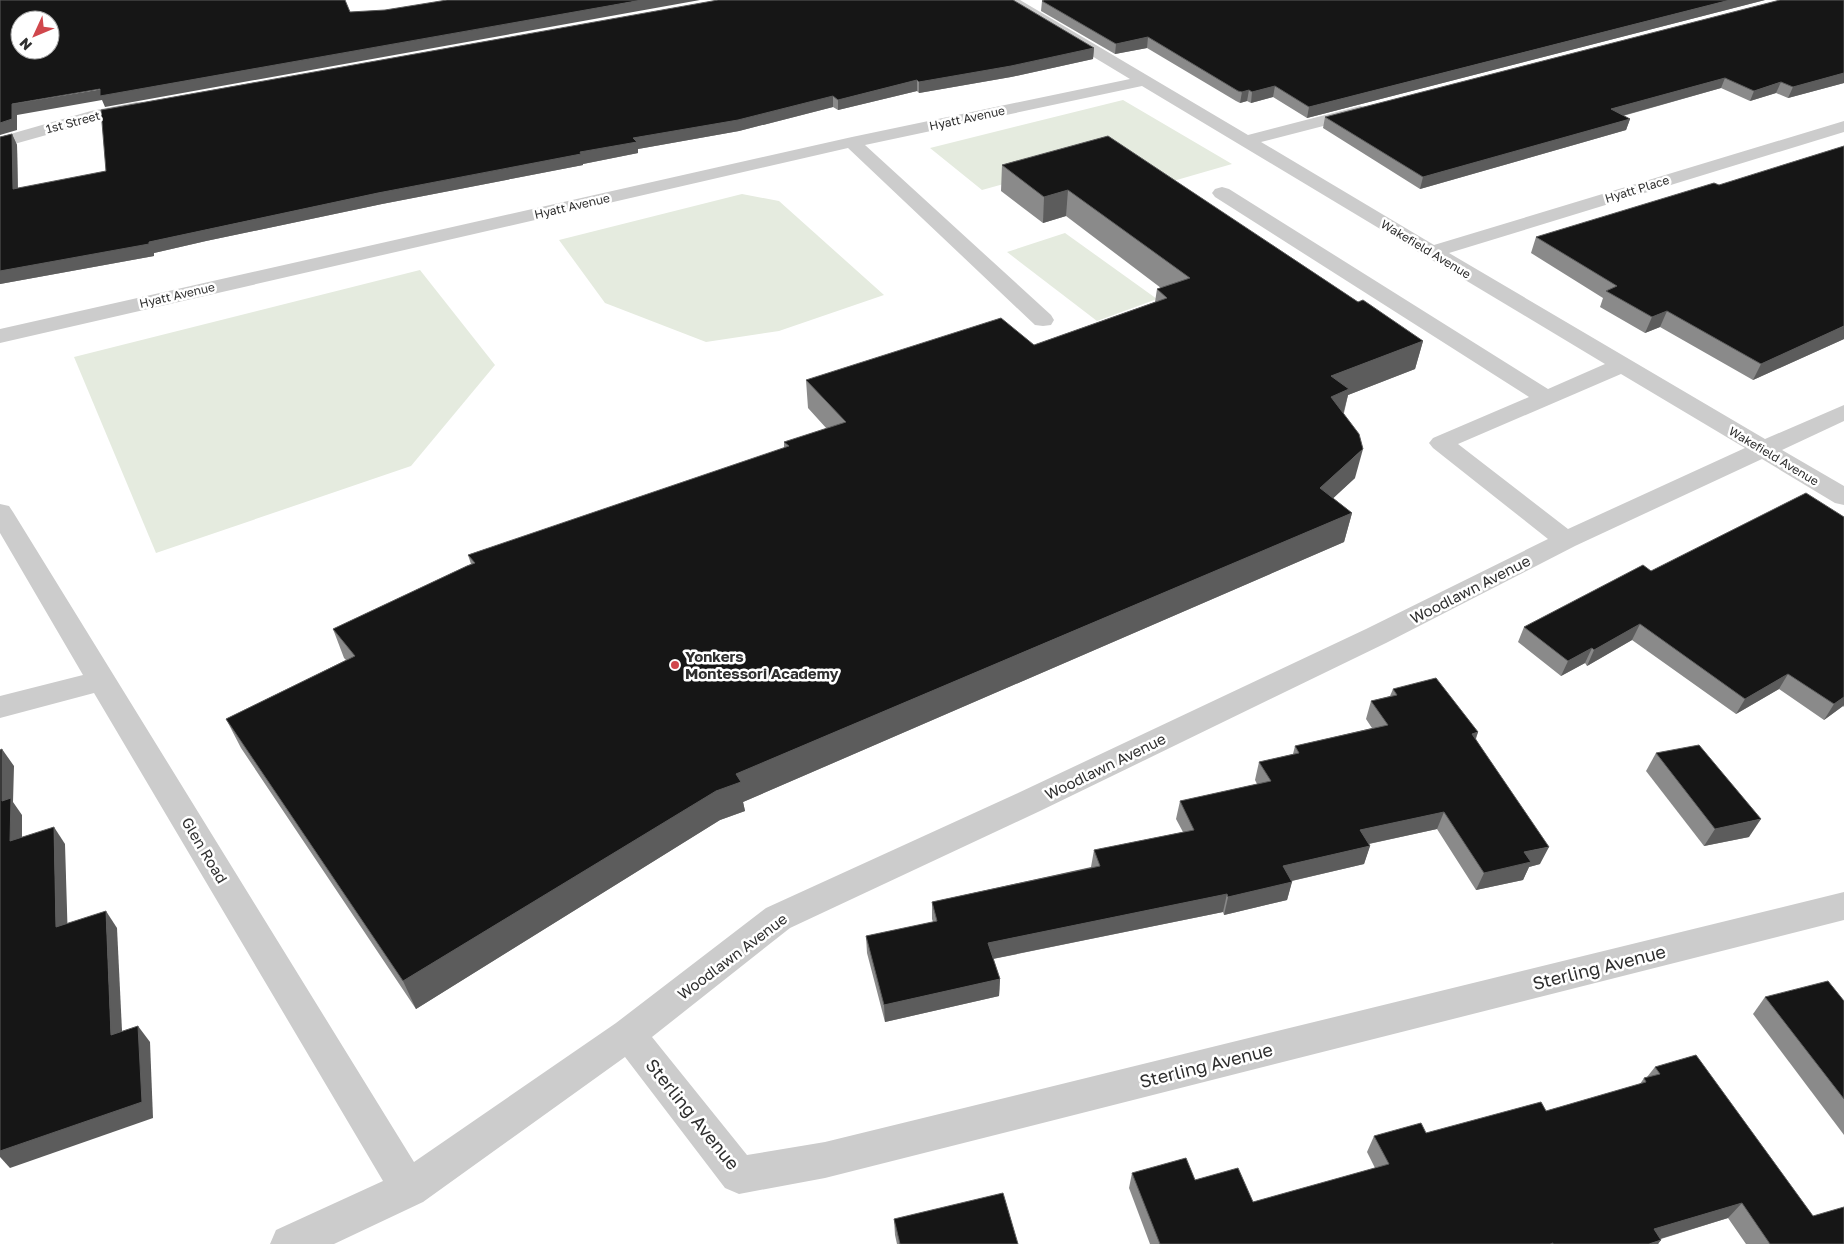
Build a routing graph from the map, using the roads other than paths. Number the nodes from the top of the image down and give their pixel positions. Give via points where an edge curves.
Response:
1 (1016, 4) edge
2 (1042, 4) dead end
3 (1144, 80) junction
4 (155, 104) edge
5 (1380, 106) edge
6 (1844, 126) edge
7 (1246, 141) junction
8 (852, 142) junction
9 (0, 143) edge
10 (1222, 193) dead end
11 (1431, 252) junction
12 (1043, 320) dead end
13 (0, 336) edge
14 (1622, 365) junction
15 (1545, 397) junction
16 (1844, 412) edge
17 (1764, 449) junction
18 (1844, 497) edge
19 (0, 512) edge
20 (1566, 540) junction
21 (102, 680) junction
22 (0, 707) edge
23 (1844, 906) edge
24 (629, 1034) junction
25 (409, 1189) junction
26 (290, 1244) edge

1 - 2 street
1 - 3 street, Wakefield Avenue
3 - 7 street, Wakefield Avenue
3 - 8 street, Hyatt Avenue
4 - 9 street, 1st Street via 97,114
5 - 7 street
6 - 11 street, Hyatt Place
7 - 11 street, Wakefield Avenue
8 - 12 street
8 - 13 street, Hyatt Avenue
10 - 15 street
11 - 14 street, Wakefield Avenue
14 - 15 street
14 - 17 street, Wakefield Avenue
15 - 20 street via 1441,443
16 - 17 street, Woodlawn Avenue
17 - 18 street, Wakefield Avenue
17 - 20 street, Woodlawn Avenue
19 - 21 street, Glen Road
20 - 24 street, Woodlawn Avenue via 1332,658 778,918
21 - 22 street
21 - 25 street, Glen Road
23 - 24 street, Sterling Avenue via 825,1160 740,1175
24 - 25 street, Woodlawn Avenue
25 - 26 street

